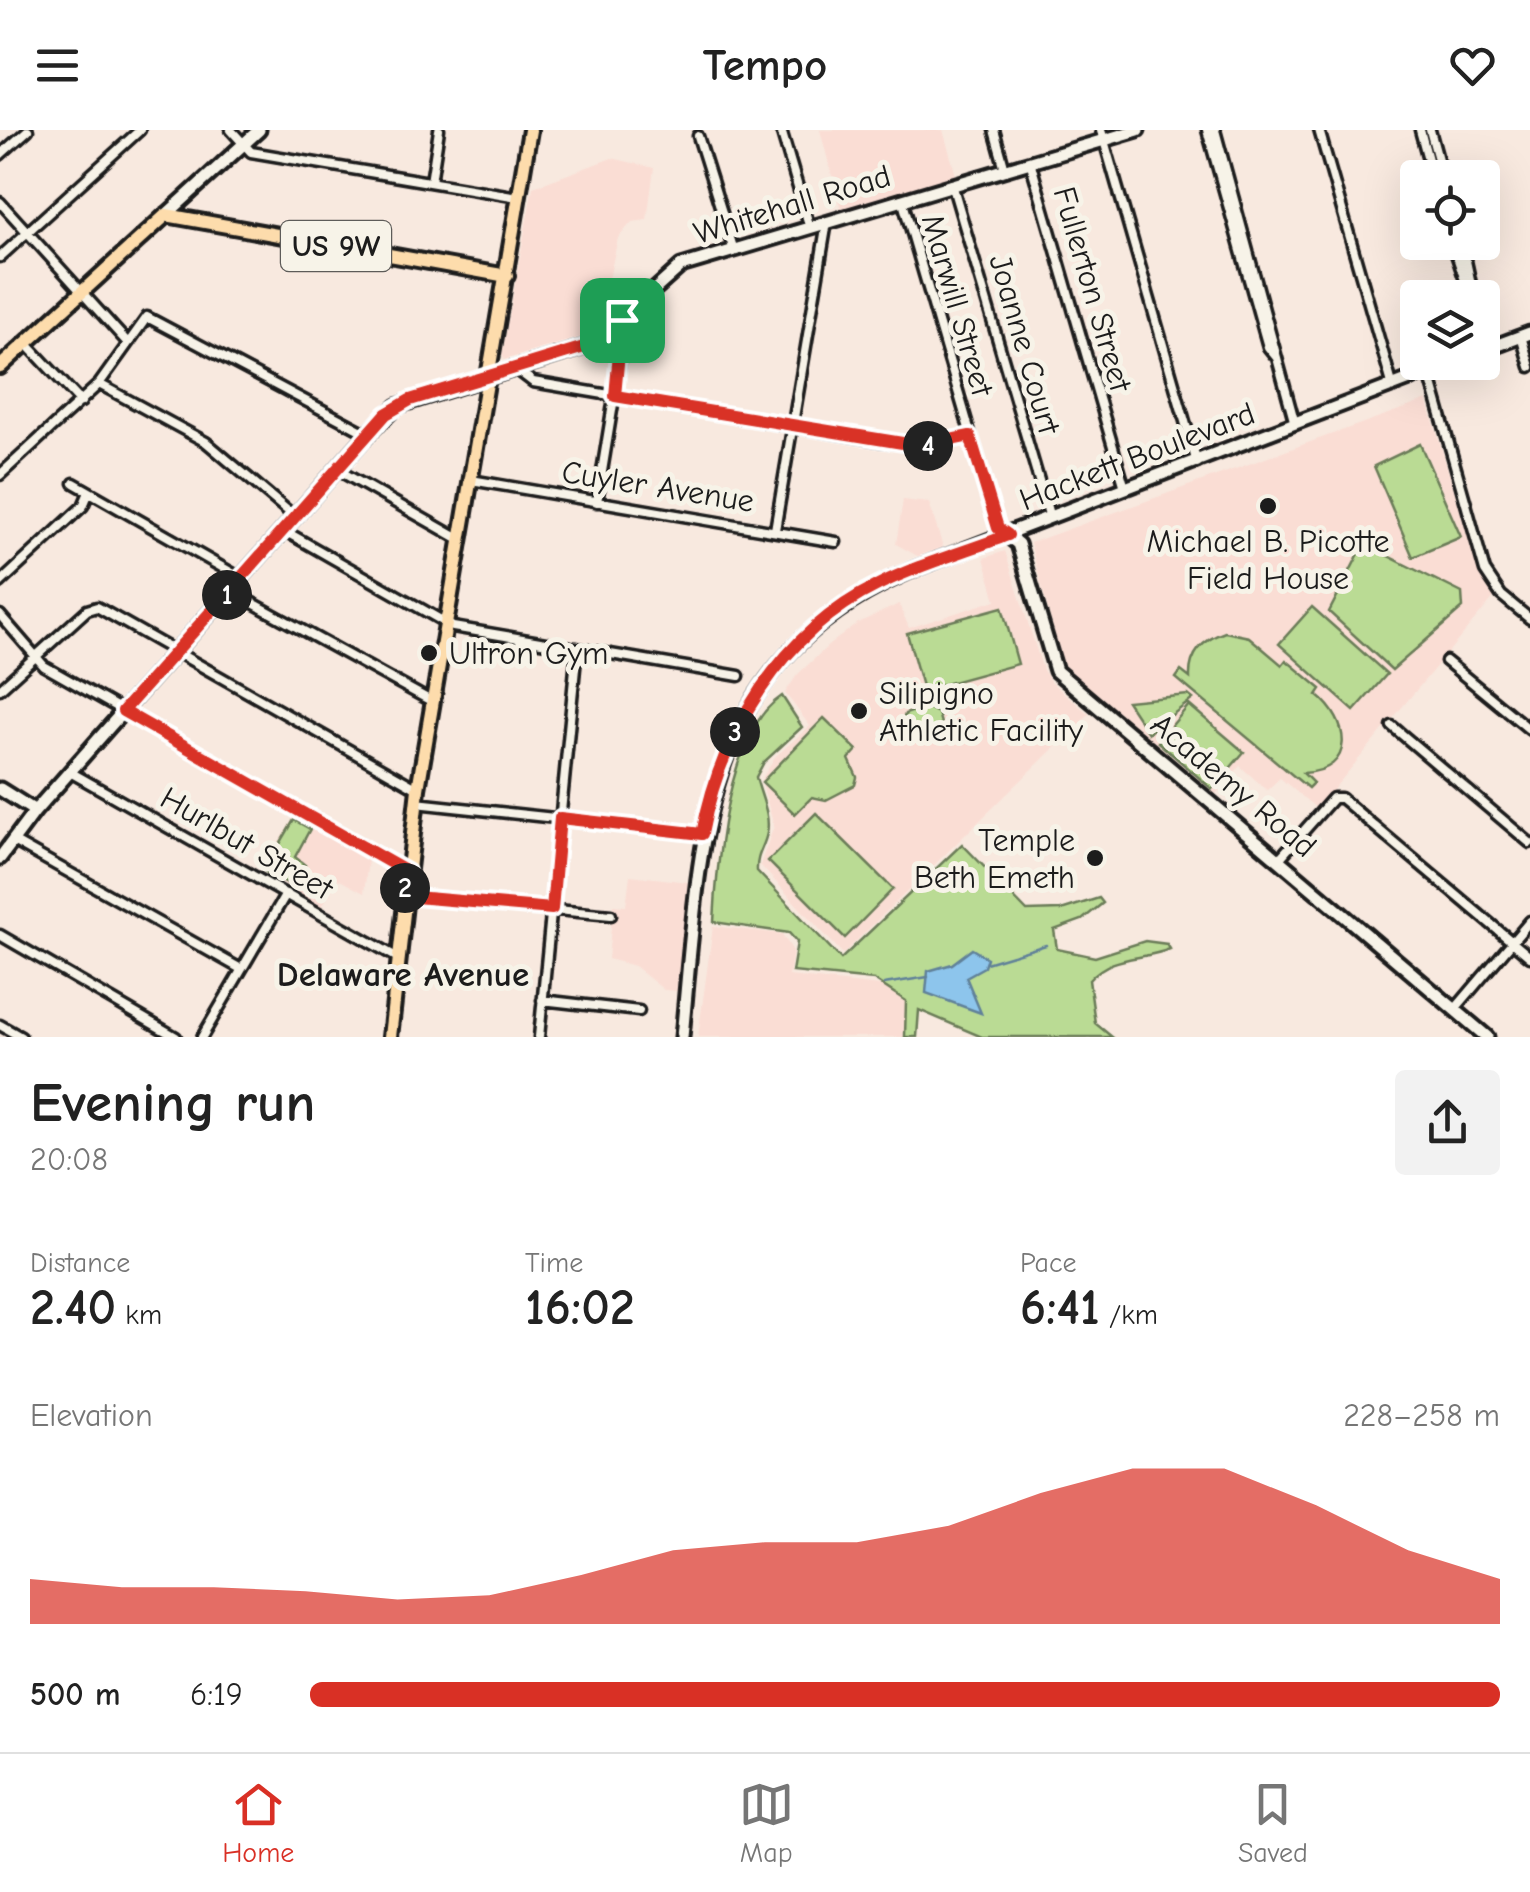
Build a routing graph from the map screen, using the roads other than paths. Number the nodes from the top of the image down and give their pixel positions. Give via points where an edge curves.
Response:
1 (28, 130) edge
2 (140, 130) edge
3 (231, 130) edge
4 (259, 130) edge
5 (439, 130) edge
6 (532, 130) edge
7 (781, 130) edge
8 (994, 130) edge
9 (1138, 130) edge
10 (1207, 130) edge
11 (1215, 130) edge
12 (1319, 130) edge
13 (1420, 130) edge
14 (1430, 130) edge
15 (1102, 135) edge
16 (698, 136) dead end
17 (244, 144) junction
18 (0, 155) edge
19 (1432, 160) edge
20 (1434, 160) edge
21 (1030, 161) junction
22 (1005, 169) junction
23 (431, 182) junction
24 (952, 184) junction
25 (519, 197) junction
26 (902, 199) junction
27 (0, 202) edge
28 (166, 214) junction
29 (827, 222) junction
30 (810, 228) junction
31 (26, 233) junction
32 (734, 251) junction
33 (0, 257) edge
34 (507, 276) junction
35 (80, 292) junction
36 (622, 320) junction
37 (1526, 334) edge
38 (127, 342) junction
39 (26, 343) junction
40 (1500, 344) edge
41 (1276, 358) junction
42 (1530, 366) edge
43 (0, 367) edge
44 (516, 369) junction
45 (488, 377) junction
46 (1410, 380) edge
47 (1430, 380) edge
48 (99, 384) junction
49 (1393, 387) junction
50 (615, 396) junction
51 (80, 402) junction
52 (1296, 424) junction
53 (792, 425) junction
54 (368, 434) junction
55 (970, 436) junction
56 (1197, 463) junction
57 (336, 469) junction
58 (0, 475) edge
59 (471, 480) junction
60 (74, 483) dead end
61 (1125, 489) junction
62 (89, 492) junction
63 (597, 502) junction
64 (295, 517) junction
65 (1050, 518) junction
66 (283, 530) junction
67 (776, 530) junction
68 (1008, 535) junction
69 (461, 540) junction
70 (836, 542) dead end
71 (242, 578) junction
72 (0, 583) edge
73 (231, 591) junction
74 (0, 615) edge
75 (1530, 619) edge
76 (446, 623) junction
77 (577, 648) junction
78 (176, 650) junction
79 (36, 656) junction
80 (1446, 661) dead end
81 (739, 676) dead end
82 (0, 689) edge
83 (433, 702) junction
84 (123, 711) junction
85 (1392, 726) dead end
86 (1530, 730) edge
87 (70, 772) junction
88 (0, 789) edge
89 (417, 796) junction
90 (35, 811) junction
91 (560, 818) junction
92 (702, 834) junction
93 (13, 841) junction
94 (1530, 844) edge
95 (0, 858) edge
96 (1279, 859) junction
97 (407, 872) junction
98 (286, 894) junction
99 (404, 896) junction
100 (552, 909) junction
101 (611, 915) dead end
102 (1530, 920) edge
103 (0, 935) edge
104 (1512, 942) junction
105 (1530, 956) edge
106 (398, 958) junction
107 (241, 969) junction
108 (542, 1000) junction
109 (1455, 1009) junction
110 (639, 1011) dead end
111 (0, 1025) edge
112 (21, 1037) edge
113 (176, 1037) edge
114 (202, 1037) edge
115 (390, 1037) edge
116 (539, 1037) edge
117 (682, 1037) edge
118 (1487, 1037) edge

1 - 18 street
2 - 31 street
3 - 17 street
4 - 17 street
5 - 23 street
6 - 25 main road
7 - 30 street
8 - 22 street
9 - 15 street, Whitehall Road
10 - 41 street
11 - 41 street
12 - 49 street
13 - 19 street
14 - 20 street
15 - 21 street, Whitehall Road
15 - 56 street
16 - 32 street
17 - 23 street via 251,152
17 - 28 street
21 - 22 street, Whitehall Road
21 - 61 street, Fullerton Street
22 - 24 street, Whitehall Road
23 - 25 street
24 - 26 street, Whitehall Road
24 - 65 street, Joanne Court
25 - 34 main road
26 - 29 street, Whitehall Road
26 - 55 street, Marwill Street
27 - 31 street
28 - 34 main road, US 9W
28 - 35 main road
29 - 30 street, Whitehall Road
29 - 53 street
30 - 32 street, Whitehall Road
31 - 33 street
31 - 35 street
32 - 36 street, Whitehall Road via 669,272
34 - 45 main road
35 - 38 street
35 - 39 main road
36 - 44 street, Whitehall Road via 594,344
36 - 50 street
37 - 40 street
37 - 42 street
38 - 48 street
38 - 54 street via 147,317
39 - 43 main road
39 - 51 street
41 - 52 street
44 - 45 street, Whitehall Road
44 - 50 street via 532,382
45 - 54 street, Whitehall Road via 410,400
45 - 59 main road
46 - 49 street, Hackett Boulevard
47 - 75 street via 1486,571 1501,595
48 - 51 street
48 - 64 street via 206,442
49 - 52 street, Hackett Boulevard
50 - 53 street
50 - 63 street
51 - 58 street
52 - 56 street, Hackett Boulevard
53 - 55 street via 921,446
53 - 67 street
54 - 57 street, Whitehall Road
55 - 68 street, Marwill Street via 998,528
56 - 61 street, Hackett Boulevard
57 - 64 street, Whitehall Road
57 - 69 street
59 - 63 street, Cuyler Avenue
59 - 69 main road
60 - 62 street
61 - 65 street, Hackett Boulevard
62 - 71 street
62 - 72 street via 83,506
63 - 67 street, Cuyler Avenue
64 - 66 street, Whitehall Road
65 - 68 street, Hackett Boulevard
66 - 71 street, Whitehall Road
66 - 76 street
67 - 70 street, Cuyler Avenue
68 - 92 street, Hackett Boulevard via 878,584 800,640 734,734
68 - 96 street, Academy Road via 1018,544 1056,671
69 - 76 main road
71 - 73 street, Whitehall Road
73 - 78 street, Whitehall Road
73 - 83 street
74 - 79 street
76 - 77 street
76 - 83 main road
77 - 81 street
77 - 91 street
78 - 79 street via 94,607
78 - 84 street, Whitehall Road
78 - 89 street
79 - 82 street
79 - 84 street
80 - 86 street
83 - 89 main road
84 - 87 street, Whitehall Road
84 - 97 street
85 - 94 street
87 - 90 street, Whitehall Road
87 - 98 street, Hurlbut Street
88 - 90 street
89 - 91 street
89 - 97 main road
90 - 93 street, Whitehall Road
91 - 92 street
91 - 100 street
92 - 117 street, Hackett Boulevard
93 - 95 street, Whitehall Road
93 - 107 street
96 - 104 street via 1333,798 1341,798
96 - 109 street, Academy Road
97 - 99 main road
98 - 106 street, Hurlbut Street
98 - 107 street
99 - 100 street
99 - 106 main road
100 - 101 street
100 - 108 street
102 - 104 street
103 - 113 street
104 - 105 street
104 - 109 street
106 - 115 main road
107 - 114 street
108 - 110 street
108 - 116 street
109 - 118 street, Academy Road
111 - 112 street

